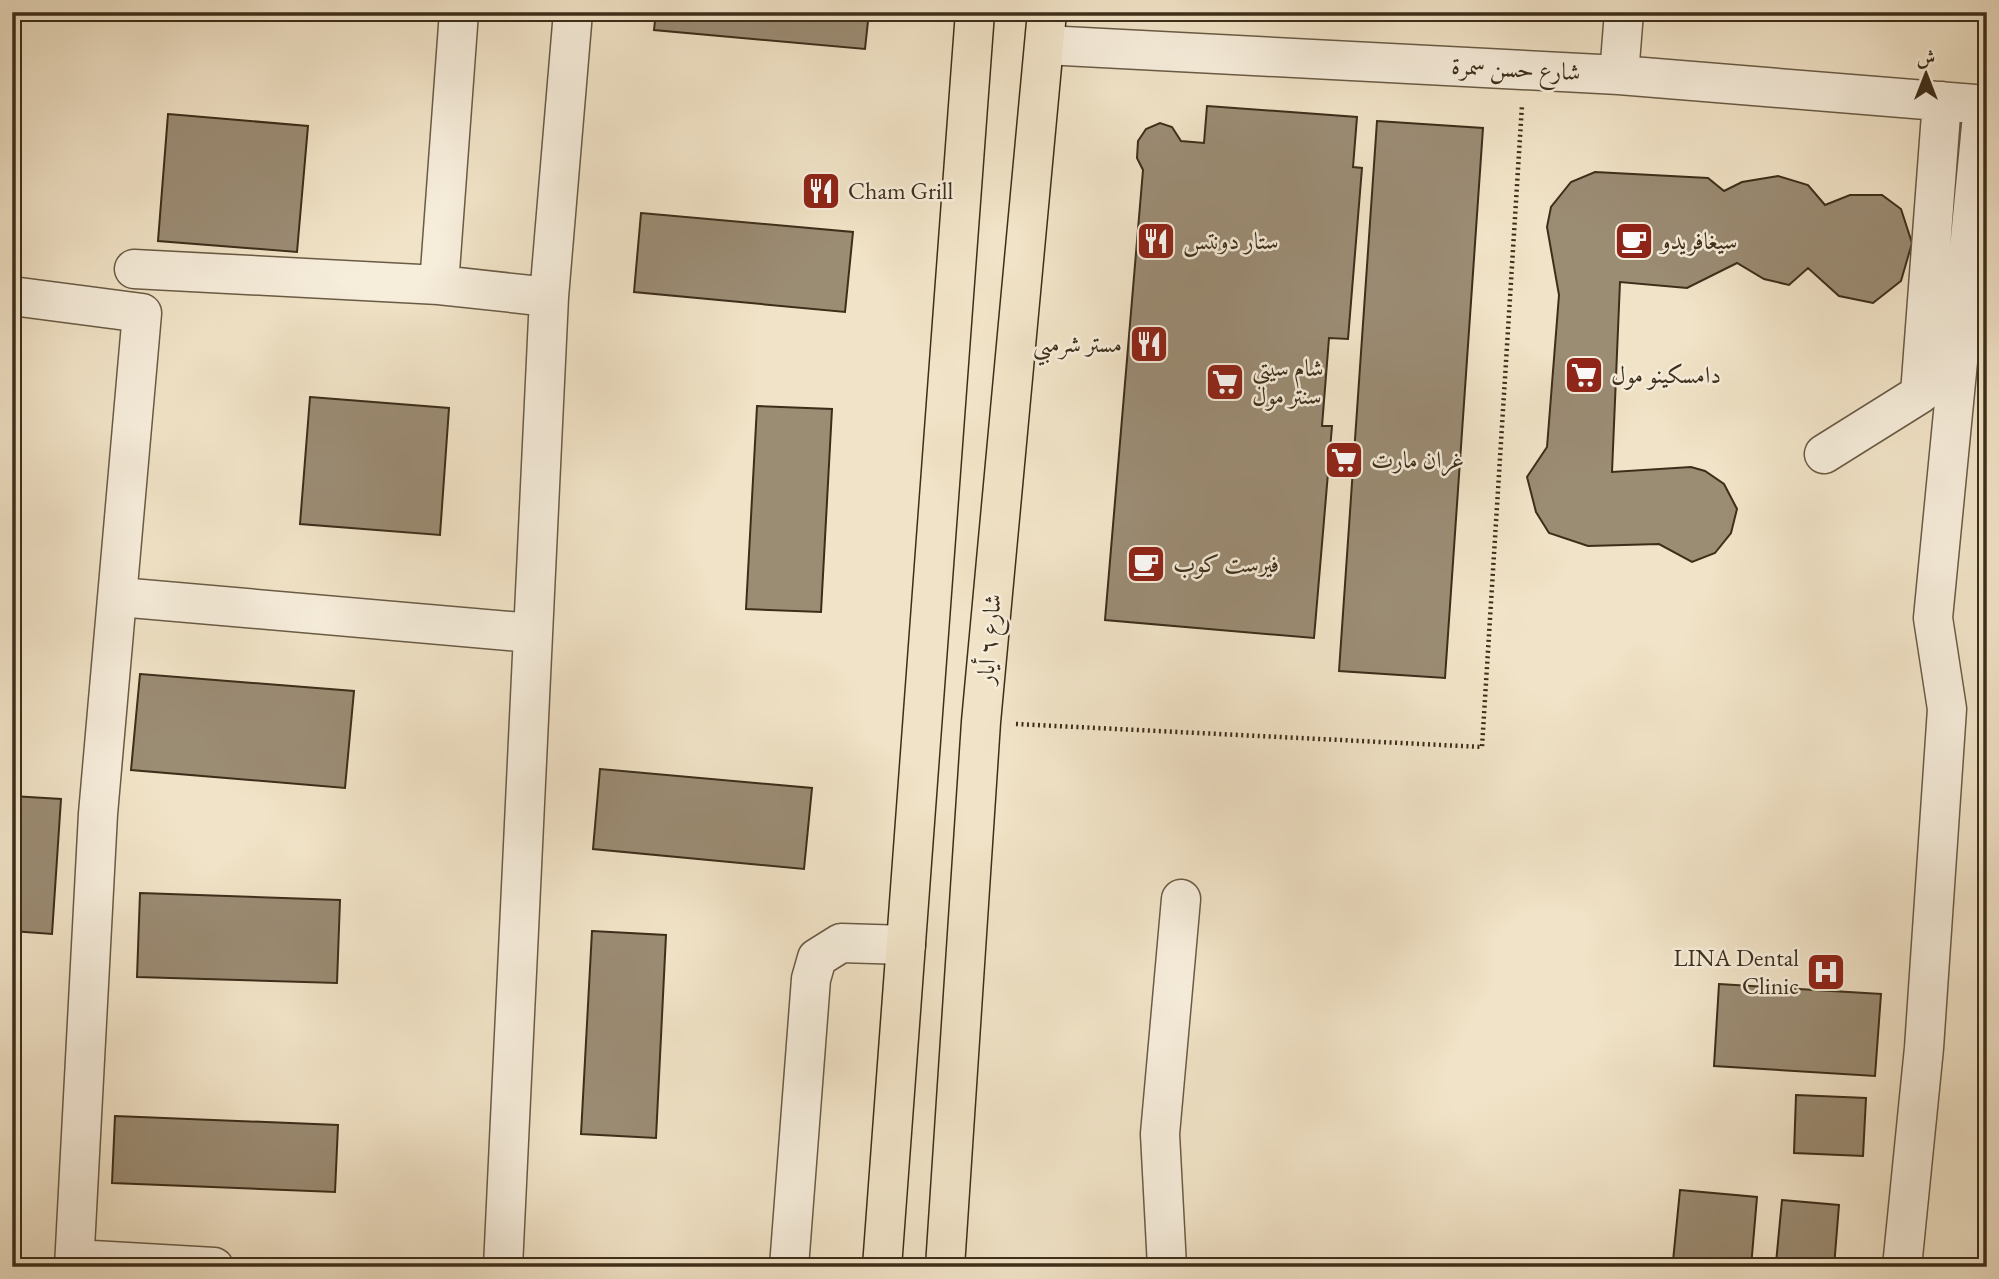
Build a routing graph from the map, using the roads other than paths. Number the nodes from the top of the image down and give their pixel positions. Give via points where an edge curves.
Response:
1 (459, 12) edge
2 (573, 12) edge
3 (975, 12) edge
4 (1623, 12) edge
5 (1046, 29) edge
6 (1619, 75) junction
7 (1942, 101) junction
8 (1985, 105) edge
9 (134, 270) dead end
10 (439, 285) junction
11 (12, 296) edge
12 (549, 297) junction
13 (1824, 454) dead end
14 (119, 597) junction
15 (532, 633) junction
16 (1181, 899) dead end
17 (906, 945) junction
18 (75, 1263) edge
19 (214, 1267) edge
20 (503, 1267) edge
21 (789, 1267) edge
22 (882, 1267) edge
23 (945, 1267) edge
24 (1167, 1267) edge
25 (1902, 1267) edge

1 - 10 street
2 - 12 street
3 - 17 main road
4 - 6 street
5 - 6 street, شارع حسن سمرة
5 - 23 main road, شارع ٦ أيار via 981,722
6 - 7 street, شارع حسن سمرة
7 - 8 street, شارع حسن سمرة
7 - 13 street via 1920,394
8 - 25 street via 1934,618 1947,709 1924,1048
9 - 10 street
10 - 12 street
11 - 14 street via 142,313
12 - 15 street
14 - 15 street
14 - 18 street via 98,814
15 - 20 street
16 - 24 street via 1160,1134
17 - 21 street via 841,943 817,958 811,979
17 - 22 main road
18 - 19 street

